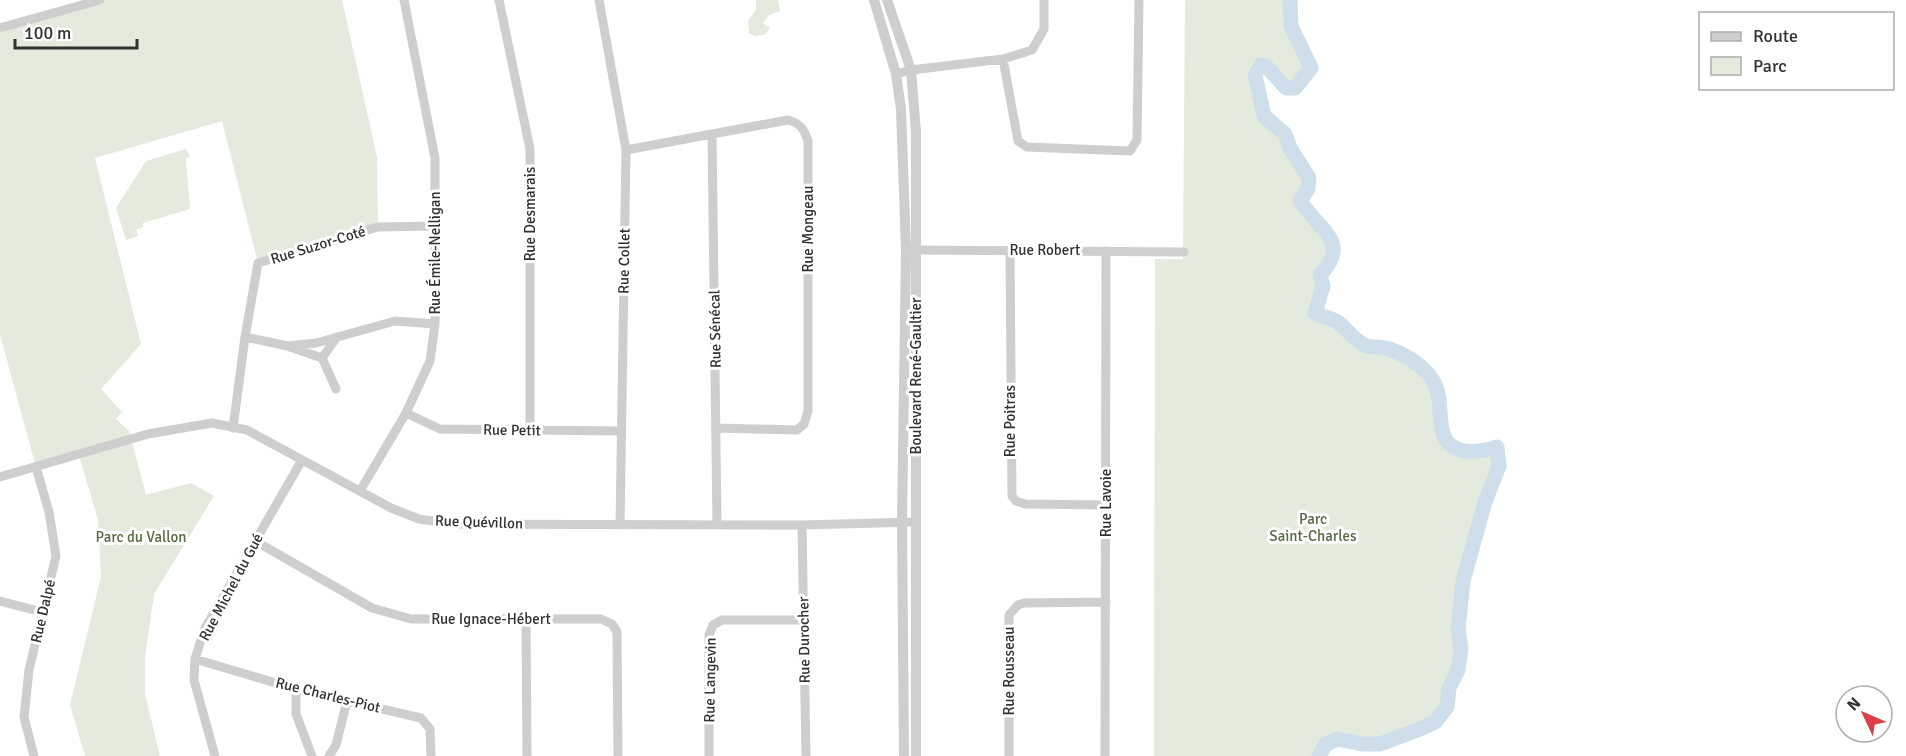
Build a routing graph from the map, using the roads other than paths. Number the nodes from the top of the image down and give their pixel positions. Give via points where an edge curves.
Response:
1 (100, 0) edge
2 (405, 0) edge
3 (499, 0) edge
4 (599, 0) edge
5 (874, 0) edge
6 (887, 0) edge
7 (1044, 0) edge
8 (1139, 0) edge
9 (0, 28) edge
10 (1003, 59) junction
11 (911, 70) junction
12 (896, 74) junction
13 (712, 134) junction
14 (626, 150) junction
15 (436, 226) junction
16 (911, 250) junction
17 (1010, 250) junction
18 (1106, 251) junction
19 (1184, 252) dead end
20 (435, 324) junction
21 (245, 336) junction
22 (337, 337) junction
23 (288, 346) junction
24 (322, 358) junction
25 (336, 389) dead end
26 (406, 413) junction
27 (233, 428) junction
28 (717, 428) junction
29 (530, 430) junction
30 (621, 431) junction
31 (302, 460) junction
32 (36, 467) junction
33 (0, 477) edge
34 (360, 491) junction
35 (1106, 505) junction
36 (902, 522) junction
37 (916, 522) junction
38 (620, 525) junction
39 (717, 525) junction
40 (802, 525) junction
41 (255, 541) junction
42 (0, 601) edge
43 (1106, 602) junction
44 (42, 612) junction
45 (526, 619) junction
46 (804, 620) junction
47 (195, 659) junction
48 (296, 688) junction
49 (347, 701) junction
50 (34, 756) edge
51 (215, 756) edge
52 (312, 756) edge
53 (329, 756) edge
54 (431, 756) edge
55 (527, 756) edge
56 (618, 756) edge
57 (709, 756) edge
58 (806, 756) edge
59 (904, 756) edge
60 (916, 756) edge
61 (1010, 756) edge
62 (1106, 756) edge

1 - 9 street
2 - 15 street, Rue Émile-Nelligan via 435,158
3 - 29 street, Rue Desmarais via 530,149
4 - 14 street, Rue Collet
5 - 12 street, Boulevard René-Gaultier
6 - 11 street, Boulevard René-Gaultier
7 - 10 street via 1044,29 1032,50
8 - 10 street via 1137,140 1131,151 1027,147 1018,141
10 - 11 street
11 - 12 street
11 - 16 street, Boulevard René-Gaultier via 916,132
12 - 16 street, Boulevard René-Gaultier
13 - 14 street, Rue Mongeau
13 - 28 street, Rue Sénécal
13 - 28 street, Rue Mongeau via 788,120 804,129 808,141 808,411 804,424 796,430
14 - 30 street, Rue Collet
15 - 20 street, Rue Émile-Nelligan
15 - 21 street, Rue Suzor-Coté via 378,227 258,263
16 - 17 street, Rue Robert
16 - 36 street, Boulevard René-Gaultier
16 - 37 street, Boulevard René-Gaultier
17 - 18 street, Rue Robert
17 - 35 street, Rue Poitras via 1012,496 1025,504
18 - 19 street, Rue Robert
18 - 35 street, Rue Lavoie
20 - 22 street via 395,321
20 - 26 street, Rue Émile-Nelligan via 430,361
21 - 23 street
21 - 27 street, Rue Suzor-Coté
22 - 23 street
22 - 24 street
23 - 24 street
24 - 25 street
26 - 29 street, Rue Petit via 440,429
26 - 34 street, Rue Émile-Nelligan
27 - 31 street, Rue Quévillon via 247,430
27 - 32 street, Rue Quévillon via 212,423 188,425
28 - 39 street, Rue Sénécal
29 - 30 street, Rue Petit
30 - 38 street, Rue Collet
31 - 34 street, Rue Quévillon
31 - 41 street, Rue Michel du Gué
32 - 33 street, Rue Quévillon
32 - 44 street, Rue Dalpé via 56,556
34 - 38 street, Rue Quévillon via 419,519 453,524
35 - 43 street, Rue Lavoie
36 - 37 street, Rue Quévillon
36 - 40 street, Rue Quévillon
36 - 59 street, Boulevard René-Gaultier
37 - 60 street, Boulevard René-Gaultier
38 - 39 street, Rue Quévillon
39 - 40 street, Rue Quévillon
40 - 46 street, Rue Durocher
41 - 45 street, Rue Ignace-Hébert via 372,608 411,619
41 - 47 street, Rue Michel du Gué via 204,630
42 - 44 street
43 - 61 street, Rue Rousseau via 1024,603 1012,610
43 - 62 street, Rue Lavoie
44 - 50 street, Rue Dalpé via 29,670 24,717
45 - 55 street
45 - 56 street, Rue Ignace-Hébert via 601,619 612,624 617,632
46 - 57 street, Rue Langevin via 722,620 713,626 709,634
46 - 58 street, Rue Durocher
47 - 48 street, Rue Charles-Piot
47 - 51 street, Rue Michel du Gué via 194,680
48 - 49 street, Rue Charles-Piot
48 - 52 street via 296,714
49 - 53 street via 336,745
49 - 54 street, Rue Charles-Piot via 421,718 430,729

